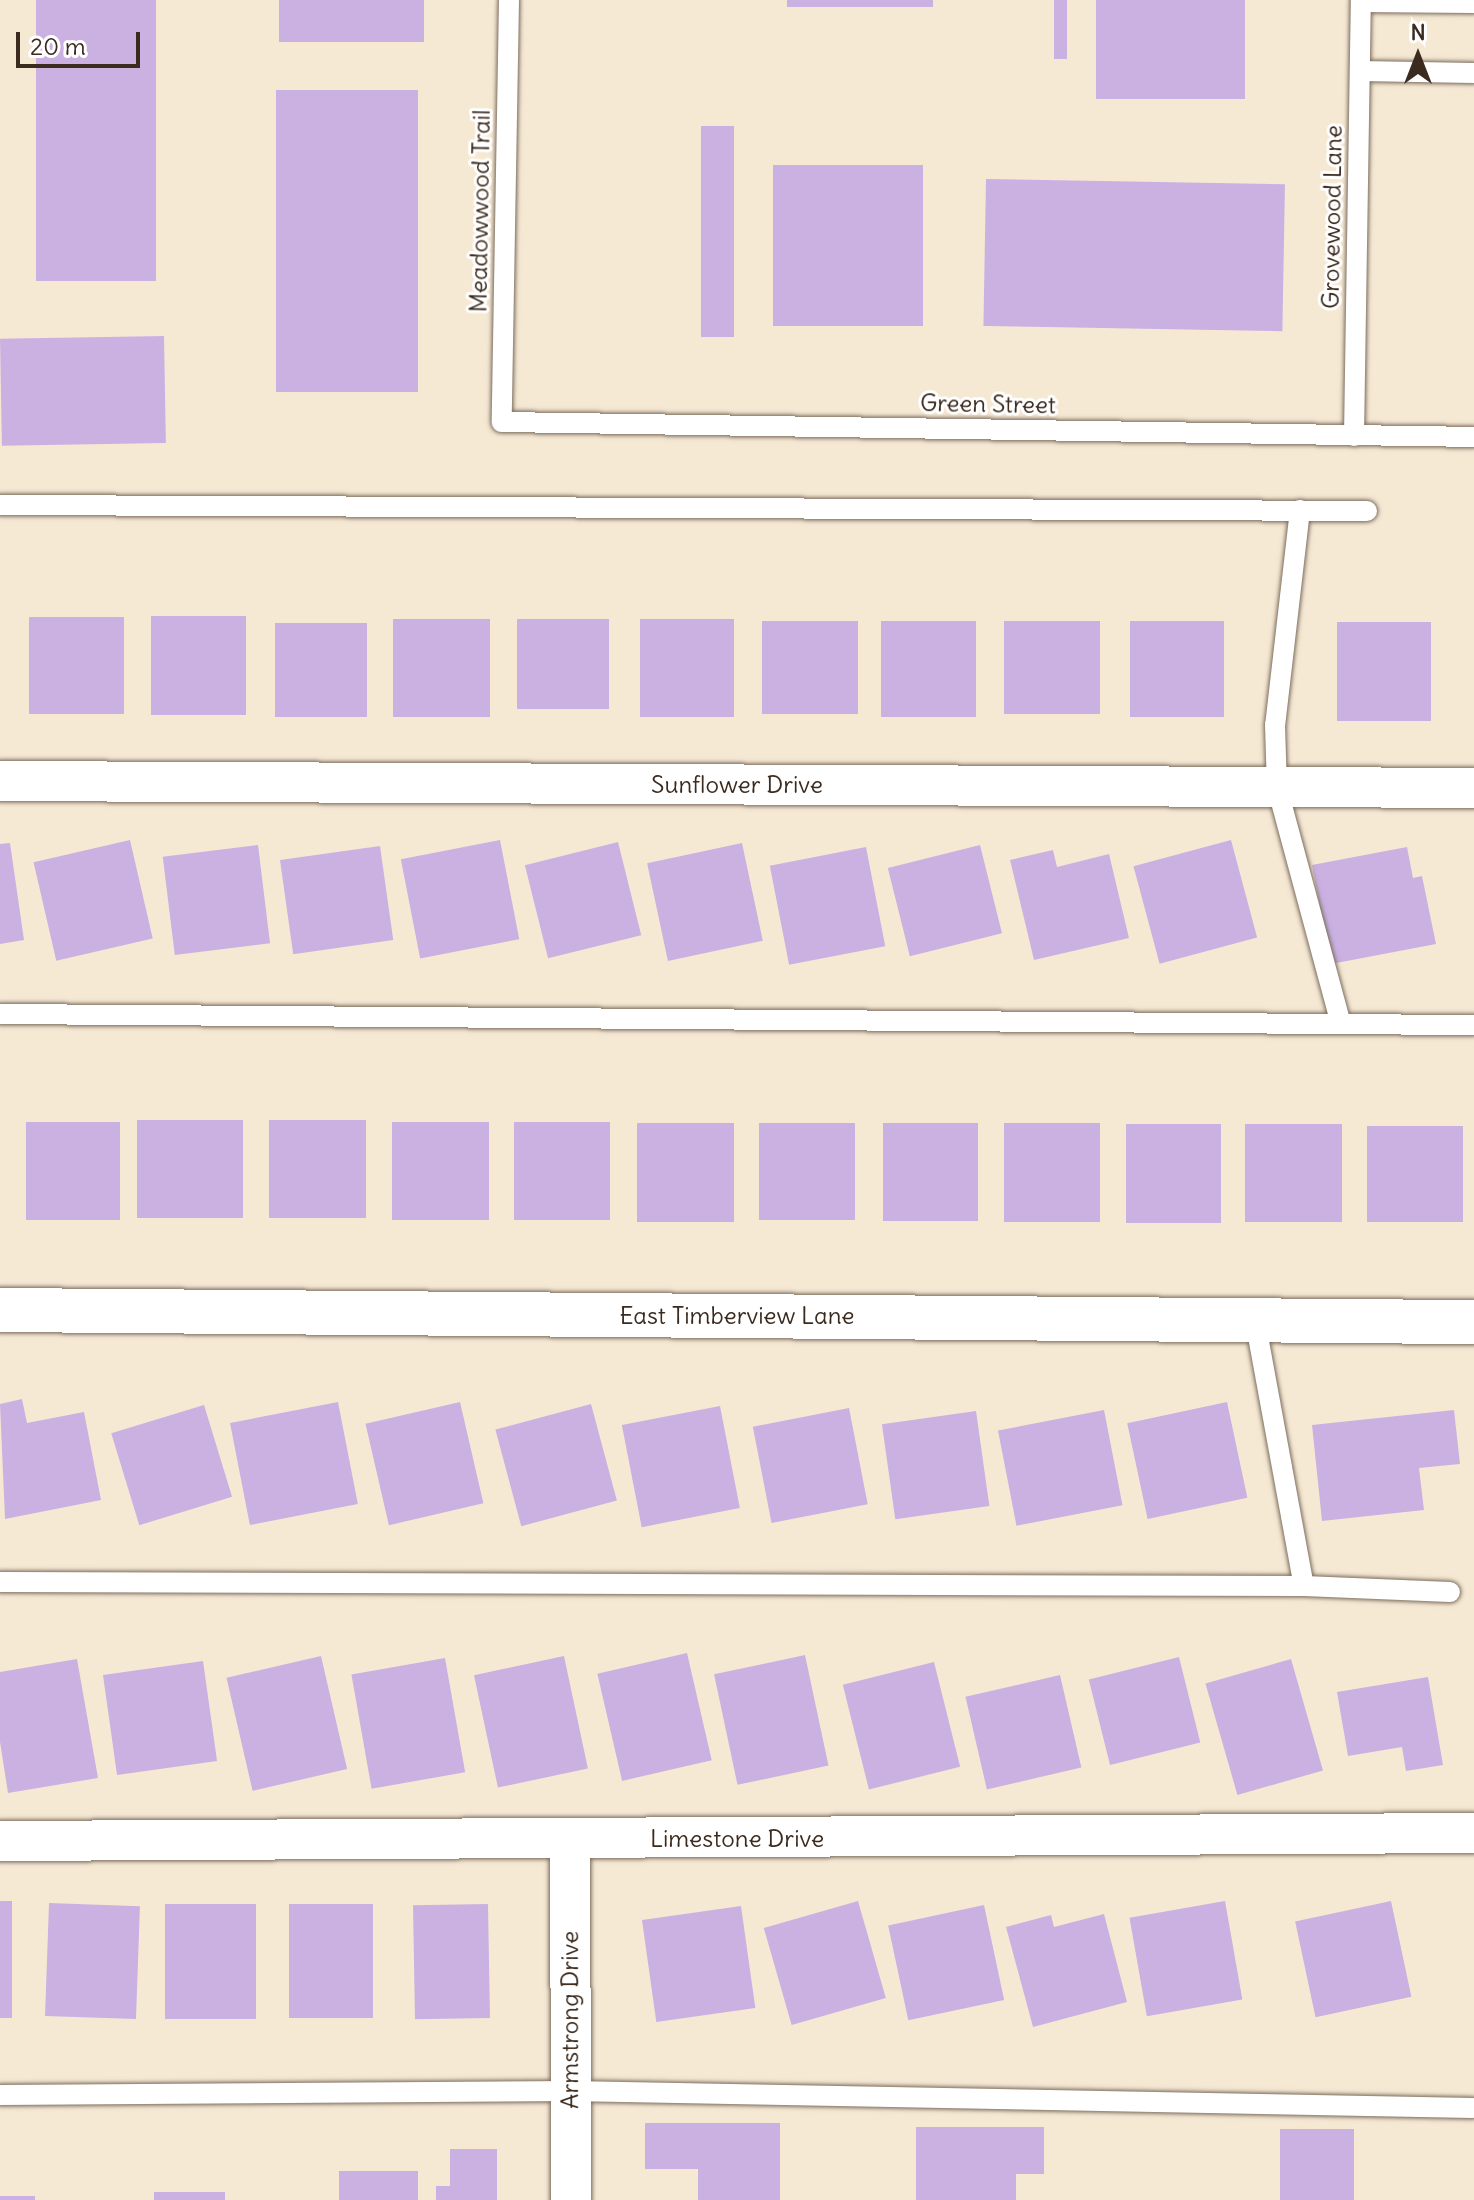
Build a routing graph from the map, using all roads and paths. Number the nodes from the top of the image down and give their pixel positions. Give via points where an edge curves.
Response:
1 (509, 0) edge
2 (1361, 1) edge
3 (1474, 3) edge
4 (1360, 71) junction
5 (1474, 73) edge
6 (502, 422) joint
7 (1354, 436) junction
8 (1474, 437) edge
9 (0, 505) edge
10 (1300, 510) junction
11 (1367, 511) dead end
12 (0, 781) edge
13 (1277, 787) junction
14 (1474, 788) edge
15 (0, 1014) edge
16 (1340, 1021) junction
17 (1474, 1025) edge
18 (0, 1310) edge
19 (1255, 1320) junction
20 (1474, 1322) edge
21 (0, 1582) edge
22 (1304, 1586) junction
23 (1450, 1592) dead end
24 (1474, 1833) edge
25 (0, 1841) edge
26 (570, 1841) junction
27 (570, 2091) junction
28 (0, 2095) edge
29 (1473, 2108) edge
30 (571, 2200) edge

1 - 6 lane, Meadowwood Trail
2 - 3 lane
2 - 4 lane, Grovewood Lane
4 - 5 lane
4 - 7 lane, Grovewood Lane
6 - 7 lane, Green Street
7 - 8 lane, Green Street
9 - 10 lane
10 - 11 lane
10 - 13 lane via 1275,725
12 - 13 street, Sunflower Drive
13 - 14 street, Sunflower Drive
13 - 16 lane
15 - 16 lane
16 - 17 lane
18 - 19 street, East Timberview Lane
19 - 20 street, East Timberview Lane
19 - 22 lane
21 - 22 lane
22 - 23 lane
24 - 26 street, Limestone Drive
25 - 26 street, Limestone Drive
26 - 27 street, Armstrong Drive
27 - 28 lane
27 - 29 lane
27 - 30 street, Armstrong Drive

